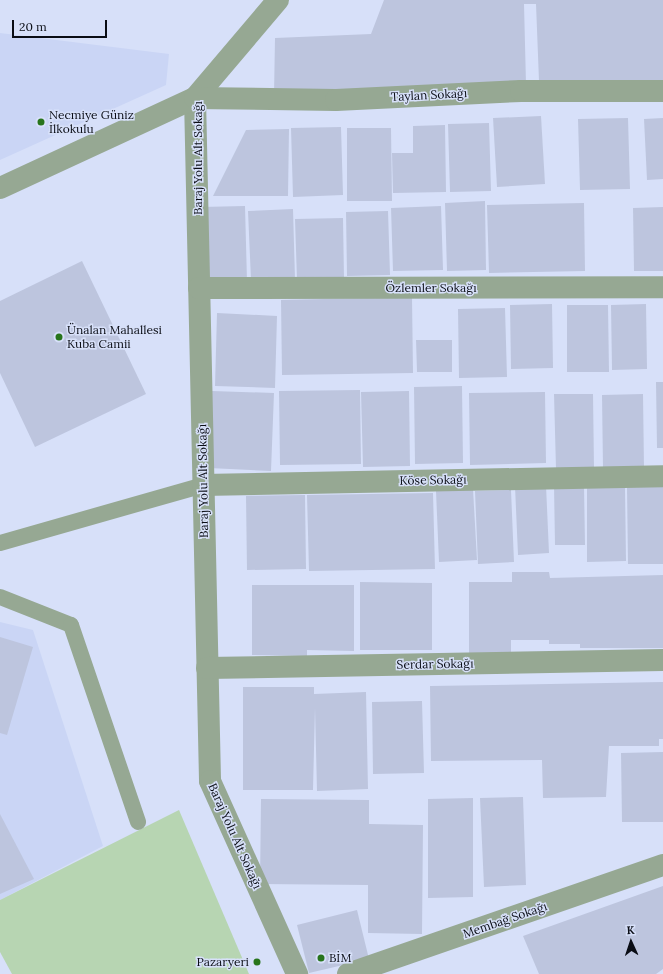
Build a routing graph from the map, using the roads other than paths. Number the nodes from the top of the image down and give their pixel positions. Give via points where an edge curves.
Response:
1 (278, 0) edge
2 (663, 92) edge
3 (195, 98) junction
4 (0, 188) edge
5 (663, 287) edge
6 (199, 288) junction
7 (663, 476) edge
8 (204, 484) junction
9 (0, 543) edge
10 (0, 597) edge
11 (663, 660) edge
12 (208, 668) junction
13 (138, 822) dead end
14 (663, 865) edge
15 (297, 974) edge
16 (348, 974) edge

1 - 3 street, Baraj Yolu Alt Sokağı
2 - 3 street, Taylan Sokağı via 521,91 336,100
3 - 4 street
3 - 6 street, Baraj Yolu Alt Sokağı
5 - 6 street, Özlemler Sokağı
6 - 8 street, Baraj Yolu Alt Sokağı
7 - 8 street, Köse Sokağı
8 - 9 lane
8 - 12 street, Baraj Yolu Alt Sokağı
10 - 13 lane via 71,625
11 - 12 street, Serdar Sokağı
12 - 15 street, Baraj Yolu Alt Sokağı via 210,781
14 - 16 street, Membağ Sokağı

